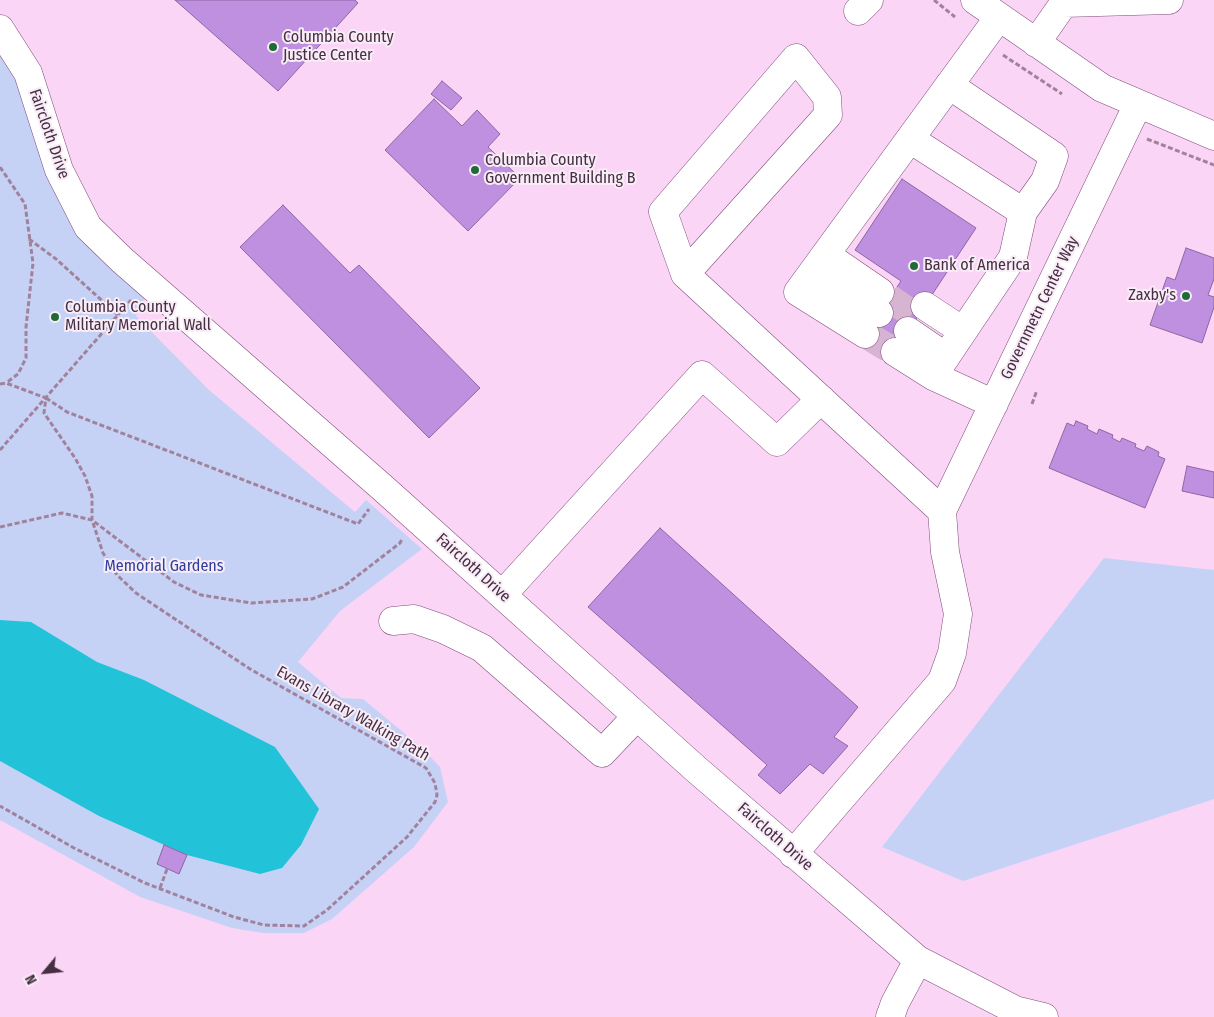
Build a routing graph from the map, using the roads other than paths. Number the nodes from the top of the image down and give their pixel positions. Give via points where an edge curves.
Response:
1 (975, 0) edge
2 (1169, 0) edge
3 (999, 17) junction
4 (0, 29) edge
5 (1036, 43) junction
6 (949, 85) junction
7 (1138, 104) junction
8 (1214, 136) edge
9 (910, 139) junction
10 (1023, 212) junction
11 (816, 267) junction
12 (685, 274) junction
13 (948, 354) junction
14 (820, 399) junction
15 (994, 404) junction
16 (942, 511) junction
17 (503, 594) junction
18 (393, 621) dead end
19 (636, 716) junction
20 (793, 854) junction
21 (918, 960) junction
22 (890, 1017) edge
23 (1044, 1017) edge

1 - 3 street
2 - 5 street via 1064,3
3 - 5 street
3 - 6 street
4 - 17 street, Faircloth Drive via 28,72 59,170 88,227 146,283
5 - 7 street via 1102,88
6 - 9 street
6 - 10 street via 1054,156 1045,182
7 - 8 street
7 - 15 street, Governmetn Center Way
9 - 10 street
9 - 11 street
10 - 13 street via 1013,257
11 - 11 street via 881,310
12 - 12 street via 828,115 827,97 796,58 663,212
12 - 14 street
13 - 13 street via 909,329
13 - 15 street
14 - 16 street
14 - 17 street via 777,442 702,376
15 - 16 street, Governmetn Center Way
16 - 20 street via 945,552 958,614 952,653 942,681
17 - 19 street, Faircloth Drive
18 - 19 street via 414,618 482,648 602,752
19 - 20 street, Faircloth Drive
20 - 21 street, Faircloth Drive
21 - 22 street
21 - 23 street, Faircloth Drive via 1015,1010

